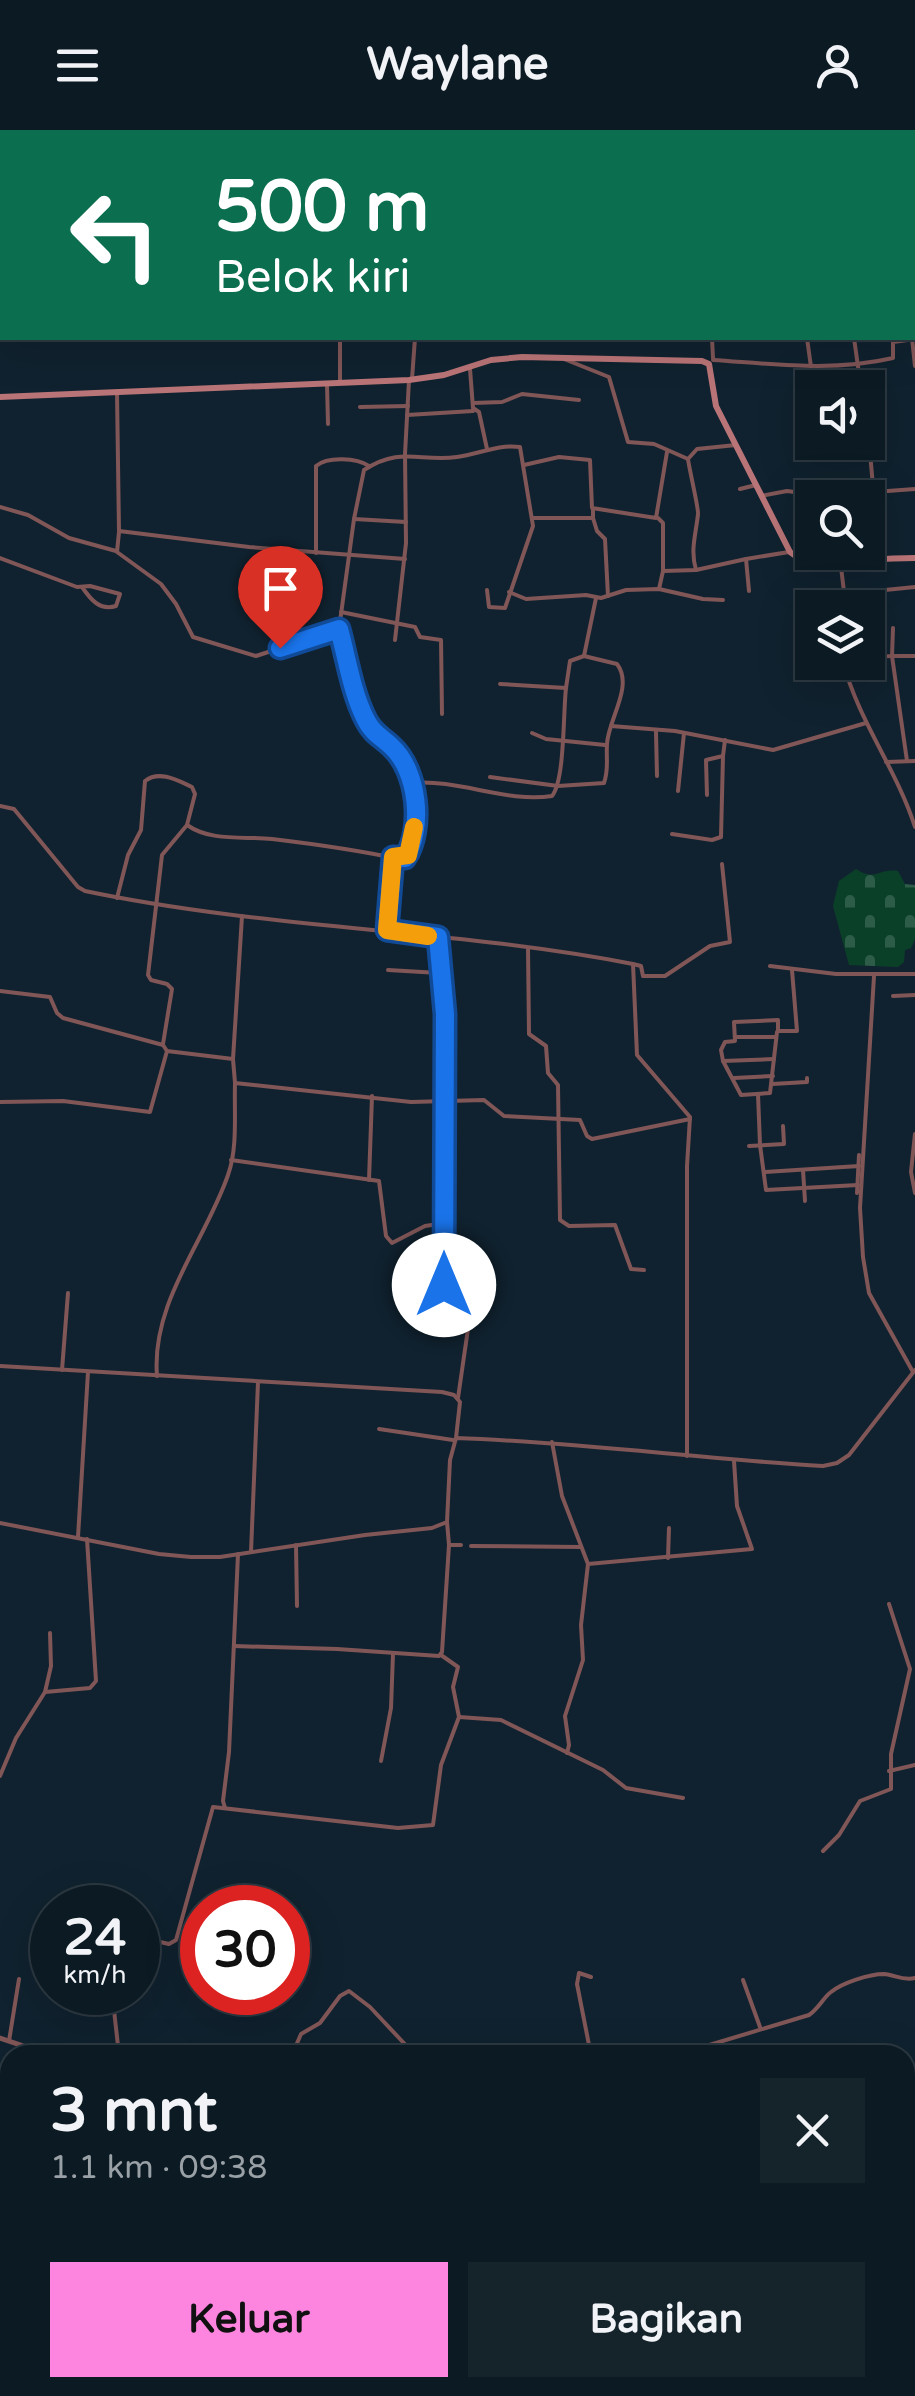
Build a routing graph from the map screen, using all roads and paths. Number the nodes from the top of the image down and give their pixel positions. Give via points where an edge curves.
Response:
1 (340, 340) edge
2 (414, 340) edge
3 (712, 340) edge
4 (807, 340) edge
5 (854, 340) edge
6 (902, 340) edge
7 (913, 340) edge
8 (564, 359) junction
9 (711, 362) junction
10 (858, 366) junction
11 (915, 366) edge
12 (470, 367) junction
13 (810, 367) junction
14 (859, 370) edge
15 (411, 380) junction
16 (327, 384) junction
17 (340, 384) junction
18 (114, 392) junction
19 (0, 397) edge
20 (579, 400) dead end
21 (473, 404) junction
22 (110, 405) dead end
23 (408, 406) junction
24 (360, 407) dead end
25 (479, 412) junction
26 (408, 415) junction
27 (328, 424) dead end
28 (736, 446) junction
29 (487, 449) junction
30 (667, 452) junction
31 (405, 454) junction
32 (688, 460) junction
33 (370, 466) junction
34 (524, 466) junction
35 (756, 485) junction
36 (740, 488) dead end
37 (915, 489) edge
38 (885, 491) edge
39 (795, 492) edge
40 (762, 496) junction
41 (0, 507) edge
42 (593, 509) junction
43 (532, 518) junction
44 (593, 518) junction
45 (656, 518) junction
46 (354, 519) junction
47 (406, 522) junction
48 (119, 531) junction
49 (117, 552) junction
50 (790, 552) junction
51 (316, 553) junction
52 (795, 555) edge
53 (348, 556) junction
54 (0, 558) edge
55 (915, 558) edge
56 (405, 559) junction
57 (746, 559) junction
58 (885, 560) edge
59 (696, 570) junction
60 (663, 571) junction
61 (915, 587) edge
62 (82, 588) junction
63 (659, 589) junction
64 (487, 590) dead end
65 (885, 590) edge
66 (749, 591) dead end
67 (510, 592) junction
68 (608, 596) junction
69 (596, 598) junction
70 (723, 600) dead end
71 (341, 612) junction
72 (396, 623) junction
73 (893, 628) dead end
74 (339, 629) junction
75 (394, 640) dead end
76 (584, 656) junction
77 (885, 656) edge
78 (892, 656) junction
79 (915, 656) edge
80 (850, 680) edge
81 (500, 684) dead end
82 (566, 688) junction
83 (442, 714) dead end
84 (866, 723) junction
85 (611, 726) junction
86 (371, 730) junction
87 (656, 732) junction
88 (532, 733) dead end
89 (684, 733) junction
90 (561, 739) junction
91 (398, 740) dead end
92 (725, 740) junction
93 (606, 745) junction
94 (723, 756) junction
95 (907, 761) junction
96 (915, 761) edge
97 (886, 762) junction
98 (657, 776) dead end
99 (490, 777) dead end
100 (412, 783) junction
101 (558, 786) junction
102 (678, 791) dead end
103 (706, 796) dead end
104 (0, 806) edge
105 (187, 825) junction
106 (915, 825) edge
107 (672, 834) dead end
108 (393, 857) junction
109 (722, 864) dead end
110 (118, 898) junction
111 (156, 904) junction
112 (242, 916) junction
113 (387, 930) junction
114 (438, 937) junction
115 (528, 948) junction
116 (633, 964) junction
117 (770, 966) dead end
118 (388, 970) dead end
119 (792, 970) junction
120 (439, 973) junction
121 (915, 974) edge
122 (874, 976) junction
123 (0, 992) edge
124 (915, 995) edge
125 (893, 996) dead end
126 (778, 1030) junction
127 (735, 1037) junction
128 (775, 1037) junction
129 (163, 1045) junction
130 (167, 1051) junction
131 (234, 1059) junction
132 (774, 1059) junction
133 (723, 1061) junction
134 (773, 1076) junction
135 (734, 1078) junction
136 (807, 1078) dead end
137 (235, 1083) junction
138 (772, 1084) junction
139 (758, 1094) junction
140 (372, 1096) junction
141 (0, 1102) edge
142 (442, 1102) junction
143 (560, 1119) junction
144 (690, 1119) junction
145 (783, 1126) dead end
146 (915, 1134) edge
147 (760, 1145) junction
148 (748, 1146) dead end
149 (859, 1155) dead end
150 (231, 1160) junction
151 (859, 1166) junction
152 (803, 1170) junction
153 (765, 1172) junction
154 (368, 1180) junction
155 (858, 1185) junction
156 (804, 1188) junction
157 (857, 1193) dead end
158 (915, 1193) edge
159 (805, 1200) dead end
160 (444, 1223) junction
161 (644, 1270) dead end
162 (68, 1293) dead end
163 (0, 1366) edge
164 (62, 1370) junction
165 (914, 1371) edge
166 (88, 1372) junction
167 (157, 1376) junction
168 (258, 1380) junction
169 (458, 1398) junction
170 (379, 1429) dead end
171 (455, 1439) junction
172 (552, 1442) junction
173 (687, 1456) junction
174 (734, 1460) junction
175 (0, 1522) edge
176 (447, 1522) junction
177 (669, 1528) dead end
178 (78, 1537) junction
179 (86, 1538) junction
180 (296, 1545) junction
181 (449, 1545) junction
182 (461, 1545) dead end
183 (471, 1546) dead end
184 (582, 1547) junction
185 (251, 1552) junction
186 (238, 1554) junction
187 (668, 1558) junction
188 (588, 1564) junction
189 (890, 1604) dead end
190 (297, 1606) dead end
191 (50, 1633) dead end
192 (234, 1646) junction
193 (394, 1654) junction
194 (441, 1654) junction
195 (44, 1692) junction
196 (459, 1717) junction
197 (567, 1753) junction
198 (381, 1760) dead end
199 (915, 1765) edge
200 (889, 1772) junction
201 (0, 1776) edge
202 (683, 1798) dead end
203 (226, 1808) junction
204 (822, 1851) dead end
205 (160, 1942) edge
206 (591, 1977) dead end
207 (915, 1978) edge
208 (19, 1979) dead end
209 (742, 1980) dead end
210 (114, 2015) edge
211 (760, 2028) junction
212 (0, 2038) edge
213 (9, 2041) junction
214 (21, 2045) edge
215 (118, 2045) edge
216 (296, 2045) edge
217 (405, 2045) edge
218 (589, 2045) edge
219 (707, 2045) edge

1 - 17 street
2 - 15 street
3 - 9 street
4 - 13 street
5 - 10 street
6 - 10 street via 892,342 894,358
7 - 11 street
8 - 9 main road
8 - 12 main road via 522,357
8 - 30 street via 608,377 626,442
9 - 13 street
9 - 28 main road via 714,403
10 - 13 street
10 - 14 street
12 - 15 main road
12 - 21 street
15 - 17 main road
15 - 23 street
16 - 17 main road
16 - 18 main road
16 - 27 street
18 - 19 main road
18 - 22 street
18 - 48 street
20 - 21 street via 522,394
21 - 25 street
23 - 24 street
23 - 26 street
25 - 26 street
25 - 29 street
26 - 31 street
28 - 32 street via 697,449
28 - 35 main road
29 - 31 street via 448,458
29 - 34 street via 520,446
30 - 32 street
30 - 45 street
31 - 33 street
31 - 47 street
32 - 59 street via 699,511
33 - 46 street via 362,474
33 - 51 street via 322,460 316,466
34 - 42 street via 558,457 590,460
34 - 43 street
35 - 36 street
35 - 40 main road
37 - 38 street
39 - 40 street
40 - 50 main road
41 - 49 street
42 - 44 street
42 - 45 street
43 - 44 street
43 - 67 street
44 - 68 street via 605,538
45 - 60 street via 663,523
46 - 47 street
46 - 53 street
47 - 56 street
48 - 49 street
48 - 51 street
49 - 74 street via 161,584 193,638 256,656
50 - 52 main road
50 - 57 street
51 - 53 street
53 - 56 street
53 - 71 street
54 - 62 street
55 - 58 main road
56 - 72 street
57 - 59 street
57 - 66 street
59 - 60 street
60 - 63 street
61 - 65 street
62 - 62 street via 95,604 116,606 120,594
63 - 68 street
63 - 70 street
64 - 67 street via 488,607 502,609
67 - 69 street via 526,599
68 - 69 street
69 - 76 street
71 - 72 street
71 - 74 street
72 - 75 street
72 - 83 street via 443,642
73 - 78 street
74 - 86 street
76 - 82 street via 570,661
76 - 85 street via 622,670
77 - 78 street
78 - 79 street
78 - 95 street
80 - 84 street
81 - 82 street
82 - 90 street
84 - 92 street via 773,750
84 - 97 street
85 - 87 street
85 - 93 street
86 - 91 street
86 - 100 street via 394,748
87 - 89 street
87 - 98 street
88 - 90 street
89 - 92 street
89 - 102 street
90 - 93 street
90 - 101 street
92 - 94 street
93 - 101 street via 610,773 603,785
94 - 103 street via 706,760
94 - 107 street via 720,837
95 - 96 street
95 - 97 street
97 - 106 street
99 - 101 street
100 - 101 street via 548,798
100 - 108 street via 412,844 405,858
104 - 110 street via 14,810 82,890
105 - 108 street via 212,836
105 - 110 street via 192,787 170,778 146,779 141,830
105 - 111 street via 162,852
108 - 113 street
109 - 116 street via 730,942 710,946 659,978 643,976
110 - 111 street
111 - 112 street
111 - 129 street via 148,975 172,989
112 - 113 street
112 - 131 street
113 - 114 street
114 - 115 street
114 - 120 street
115 - 116 street
115 - 143 street via 529,1034 546,1046
116 - 144 street via 637,1055
117 - 119 street
118 - 120 street
119 - 122 street
119 - 126 street via 796,1031
120 - 142 street via 445,1014
121 - 122 street
122 - 165 street via 863,1257 870,1293
123 - 129 street via 50,997 63,1018
124 - 125 street
126 - 127 street via 778,1020 734,1022
126 - 128 street
127 - 128 street
127 - 133 street via 721,1050
128 - 132 street
129 - 130 street
130 - 131 street
130 - 141 street via 150,1112 63,1101
131 - 137 street
132 - 133 street
132 - 134 street
133 - 135 street
134 - 135 street
134 - 138 street
135 - 139 street via 742,1096
136 - 138 street
137 - 140 street
137 - 150 street
138 - 139 street via 770,1093
139 - 147 street
140 - 142 street
140 - 154 street
142 - 143 street via 484,1100 504,1116
142 - 160 street
143 - 144 street via 580,1120 592,1139
143 - 161 street via 560,1220 569,1226 615,1225 631,1269
144 - 173 street
145 - 147 street via 784,1144
146 - 158 street
147 - 148 street
147 - 153 street
149 - 151 street
150 - 154 street
150 - 167 street via 160,1329
151 - 152 street
151 - 155 street
152 - 153 street
152 - 156 street
153 - 156 street via 766,1190
154 - 160 street via 382,1184 392,1244
155 - 156 street
155 - 157 street
156 - 159 street
160 - 169 street via 441,1282 472,1301
162 - 164 street
163 - 164 street
164 - 166 street
165 - 174 street via 837,1463
166 - 167 street
166 - 178 street
167 - 168 street
168 - 169 street
168 - 185 street
169 - 171 street
170 - 171 street
171 - 172 street
171 - 176 street
172 - 173 street
172 - 184 street via 562,1496
173 - 174 street
174 - 187 street via 738,1506 752,1549
175 - 178 street
176 - 180 street
176 - 181 street
177 - 187 street
178 - 179 street
179 - 186 street via 159,1554
179 - 195 street via 96,1681 90,1688
180 - 185 street
180 - 190 street
181 - 182 street
181 - 194 street
183 - 184 street
184 - 188 street
185 - 186 street
186 - 192 street
187 - 188 street
188 - 197 street via 583,1660 564,1716
189 - 200 street via 910,1669
191 - 195 street
192 - 193 street
192 - 203 street
193 - 194 street
193 - 198 street
194 - 196 street via 458,1667 453,1687
195 - 201 street
196 - 197 street via 502,1720
196 - 203 street via 442,1758 430,1826
197 - 202 street via 626,1788
199 - 200 street
200 - 204 street via 890,1792 860,1801
203 - 205 street via 208,1814 185,1914 174,1942
206 - 218 street via 578,1972
207 - 211 street via 865,1977 829,1992 809,2014
208 - 213 street
209 - 211 street
210 - 215 street
211 - 219 street
212 - 213 street
213 - 214 street
216 - 217 street via 349,1992

